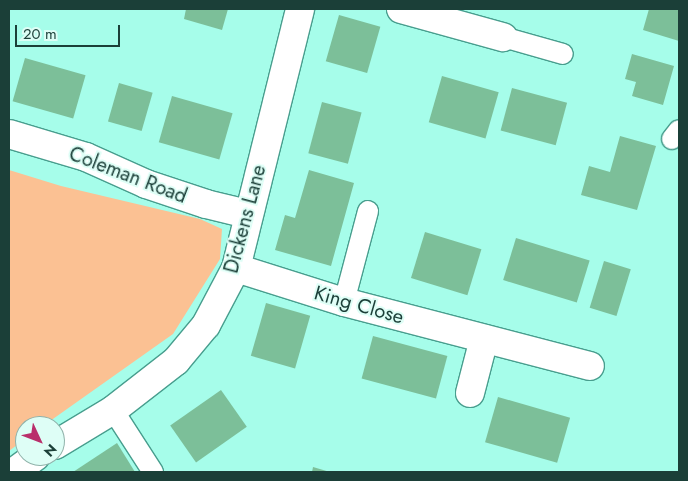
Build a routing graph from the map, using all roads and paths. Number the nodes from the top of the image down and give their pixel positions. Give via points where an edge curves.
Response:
1 (300, 9) edge
2 (401, 9) edge
3 (503, 37) joint
4 (563, 54) dead end
5 (9, 134) edge
6 (368, 211) dead end
7 (247, 214) junction
8 (236, 268) junction
9 (344, 302) junction
10 (484, 339) junction
11 (590, 366) dead end
12 (470, 393) dead end
13 (113, 410) junction
14 (65, 439) edge
15 (153, 472) edge

1 - 7 street, Dickens Lane
2 - 3 street
3 - 4 lane
5 - 7 street, Coleman Road via 86,157 146,184
6 - 9 lane
7 - 8 street, Dickens Lane
8 - 9 street, King Close
8 - 13 street, Dickens Lane via 206,325 182,354
9 - 10 street, King Close
10 - 11 street, King Close
10 - 12 street
13 - 14 street, Dickens Lane
13 - 15 lane

